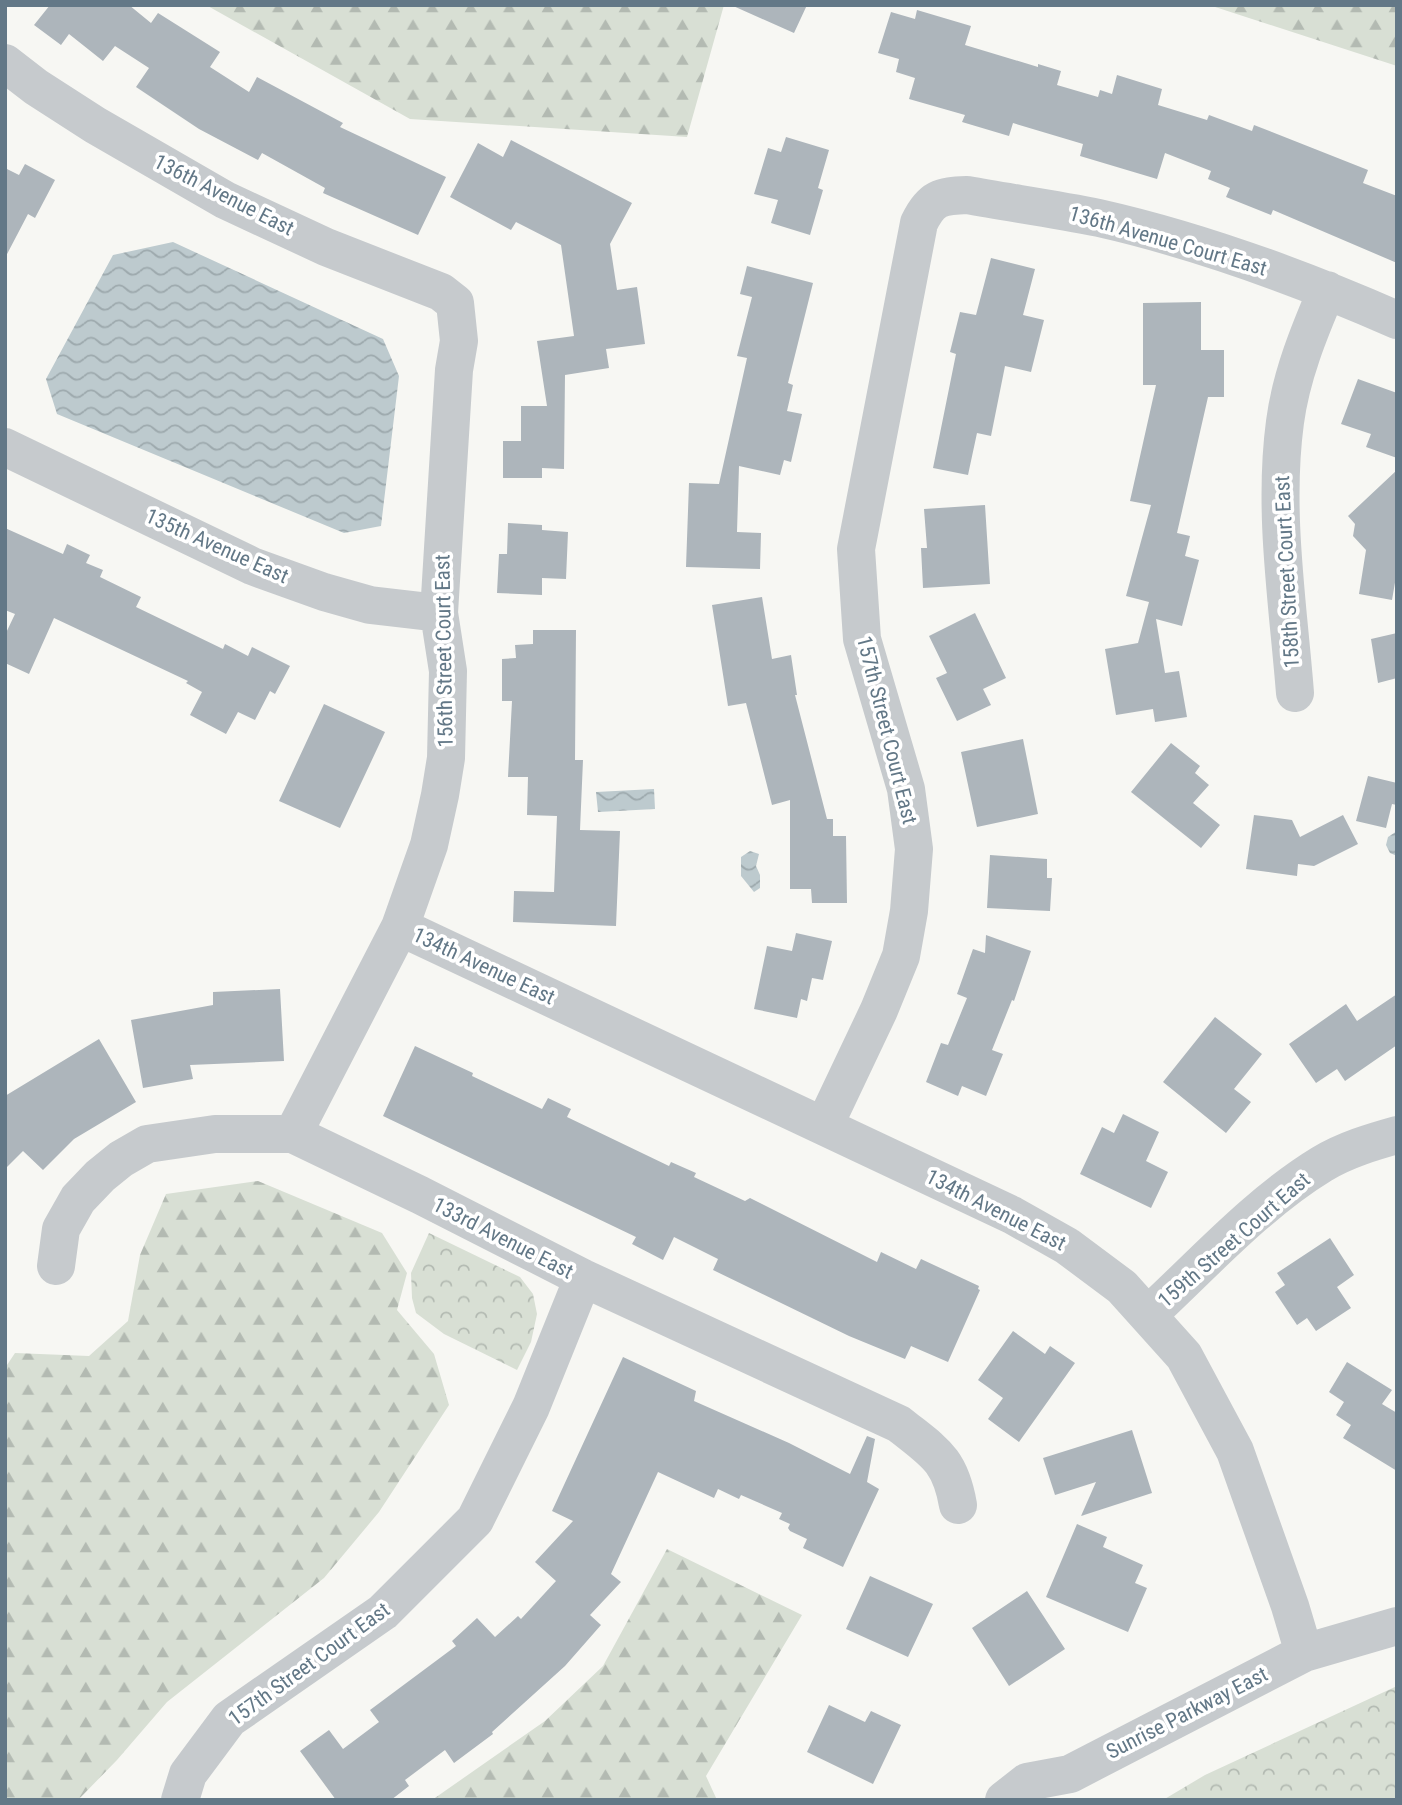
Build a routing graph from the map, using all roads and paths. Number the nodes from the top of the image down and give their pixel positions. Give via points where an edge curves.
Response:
1 (5, 63) edge
2 (933, 201) joint
3 (1327, 290) junction
4 (455, 303) joint
5 (1397, 320) edge
6 (5, 447) edge
7 (439, 613) junction
8 (1295, 693) dead end
9 (400, 927) junction
10 (824, 1126) junction
11 (293, 1134) junction
12 (1397, 1135) edge
13 (56, 1266) dead end
14 (583, 1278) junction
15 (1149, 1314) junction
16 (958, 1505) dead end
17 (1397, 1626) edge
18 (1304, 1653) junction
19 (1064, 1787) edge
20 (180, 1800) edge
21 (1004, 1800) edge

1 - 4 street, 136th Avenue East via 95,125 225,200 326,247 441,292
2 - 3 street, 136th Avenue Court East via 967,195 1098,218
2 - 10 street, 157th Street Court East via 919,223 856,549 862,639 906,789 915,849 909,911 901,956
3 - 5 street, 136th Avenue Court East
3 - 8 street, 158th Street Court East via 1285,419 1281,466 1281,524
4 - 7 street, 156th Street Court East via 459,341
6 - 7 street, 135th Avenue East via 264,570 370,605
7 - 9 street, 156th Street Court East via 448,671 446,758 429,845
9 - 10 street, 134th Avenue East
9 - 11 street, 156th Street Court East
10 - 15 street, 134th Avenue East via 1067,1246 1122,1287
11 - 13 street, 133rd Avenue East via 215,1134 147,1144 121,1159 78,1199 61,1229
11 - 14 street, 133rd Avenue East
12 - 15 street, 159th Street Court East via 1324,1163 1289,1187
14 - 16 street, 133rd Avenue East via 899,1424 943,1460 954,1481
14 - 20 street, 157th Street Court East via 531,1407 475,1520 383,1612 229,1719 188,1774
15 - 18 street, 134th Avenue East via 1184,1356 1235,1451
17 - 18 street
18 - 19 street, Sunrise Parkway East
19 - 21 street, Sunrise Parkway East via 1027,1782

